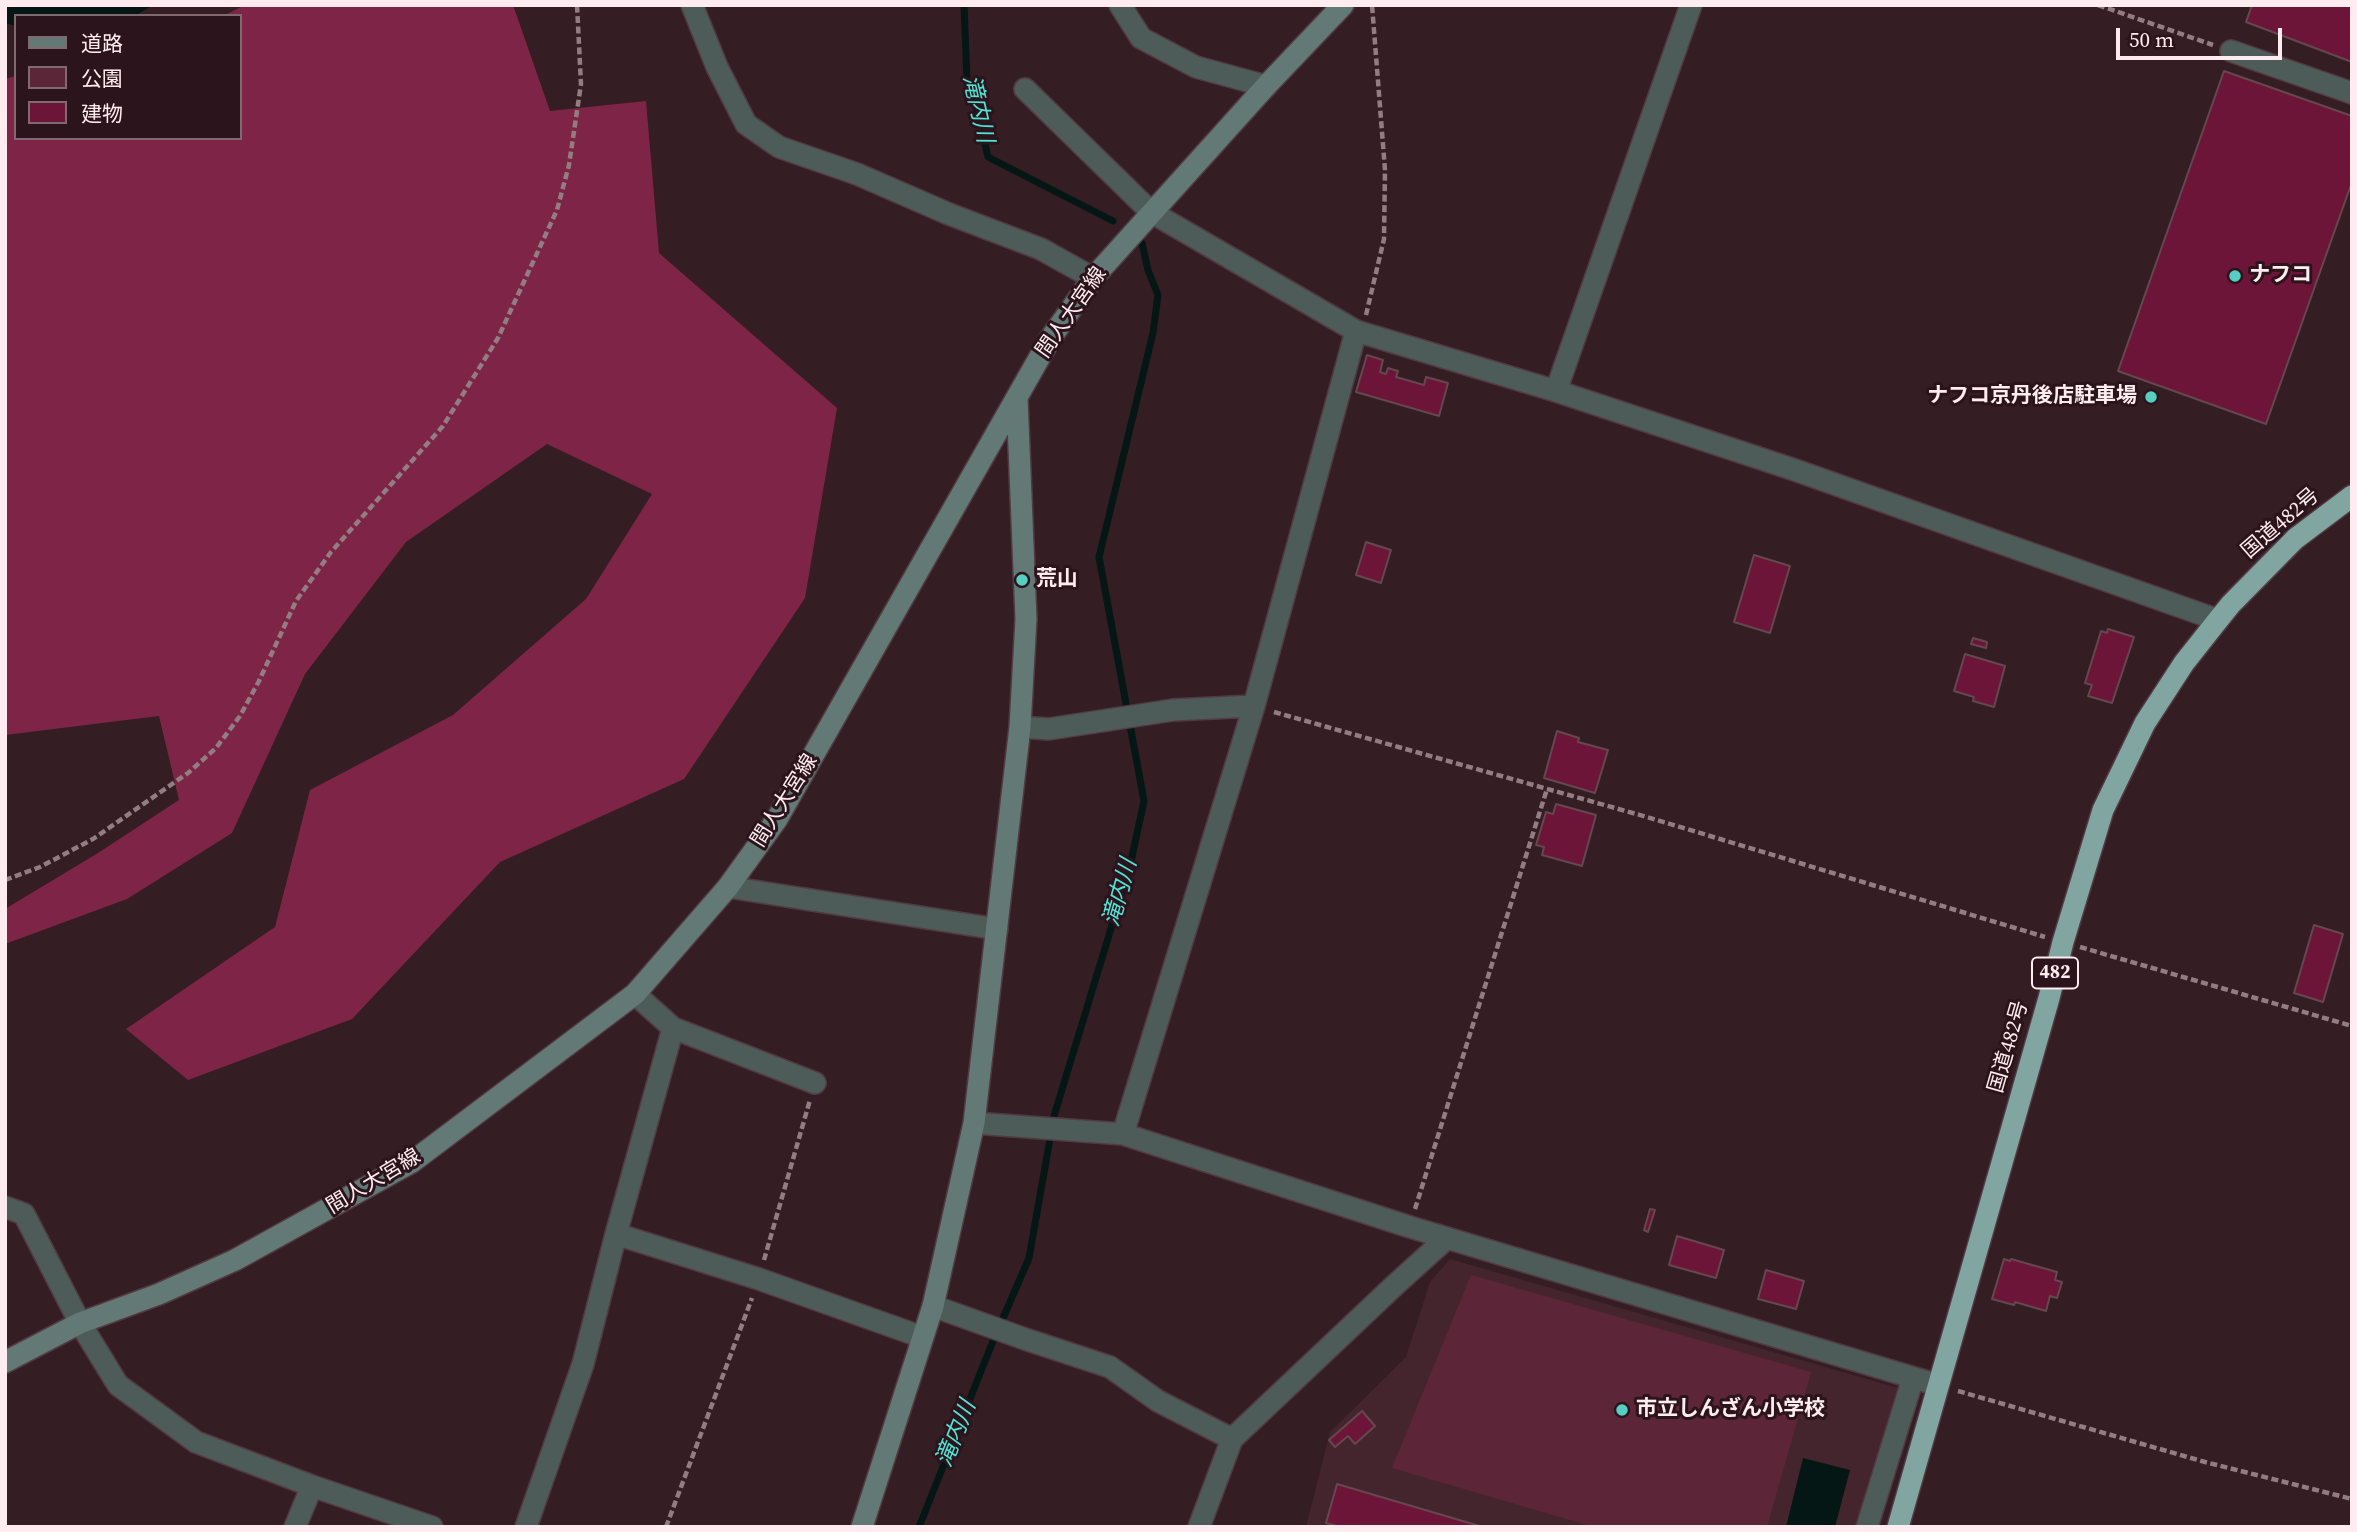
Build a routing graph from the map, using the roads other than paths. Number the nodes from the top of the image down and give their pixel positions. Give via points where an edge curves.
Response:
1 (692, 5) edge
2 (1120, 5) edge
3 (1343, 5) edge
4 (1691, 5) edge
5 (2231, 51) road end
6 (1266, 86) junction
7 (1025, 89) dead end
8 (2352, 93) edge
9 (1152, 212) junction
10 (1093, 278) junction
11 (1359, 332) junction
12 (1556, 391) junction
13 (1017, 398) junction
14 (2352, 496) edge
15 (2218, 620) junction
16 (1254, 706) junction
17 (1020, 727) junction
18 (728, 887) junction
19 (997, 929) junction
20 (635, 994) junction
21 (673, 1028) junction
22 (815, 1083) road end
23 (974, 1123) junction
24 (1124, 1134) junction
25 (5, 1207) edge
26 (616, 1234) junction
27 (1447, 1238) junction
28 (933, 1306) junction
29 (80, 1323) junction
30 (922, 1337) junction
31 (5, 1362) edge
32 (1913, 1378) junction
33 (1938, 1385) junction
34 (1232, 1439) junction
35 (312, 1486) junction
36 (295, 1527) edge
37 (432, 1527) edge
38 (526, 1527) edge
39 (862, 1527) edge
40 (1199, 1527) edge
41 (1867, 1527) edge
42 (1898, 1527) edge

1 - 10 street via 746,124 779,147 1041,249
2 - 6 street via 1141,38 1196,67
3 - 6 main road, 間人大宮線
4 - 12 street
5 - 8 street
6 - 9 main road, 間人大宮線
7 - 9 street
9 - 10 main road, 間人大宮線
9 - 11 street
10 - 13 main road, 間人大宮線
11 - 12 street
11 - 16 street
12 - 15 street
13 - 17 main road via 1026,619
13 - 18 main road, 間人大宮線 via 778,819
14 - 15 highway, 国道482号 / 482 via 2295,539
15 - 33 highway, 国道482号 / 482 via 2145,723 2103,810
16 - 17 street via 1173,710 1049,729
16 - 24 street
17 - 19 main road
18 - 19 street
18 - 20 main road, 間人大宮線
19 - 23 main road
20 - 21 street
20 - 29 main road, 間人大宮線 via 412,1162 235,1260
21 - 22 street
21 - 26 street
23 - 24 street
23 - 28 main road
24 - 27 street
25 - 29 street via 24,1214
26 - 30 street
26 - 38 street via 583,1364
27 - 32 street
27 - 34 street
28 - 30 main road
28 - 34 street via 1110,1367 1158,1401
29 - 31 main road, 間人大宮線
29 - 35 street via 118,1385 195,1442
30 - 39 main road
32 - 33 street
32 - 41 street
33 - 42 highway, 国道482号 / 482
34 - 40 street
35 - 36 street
35 - 37 street

